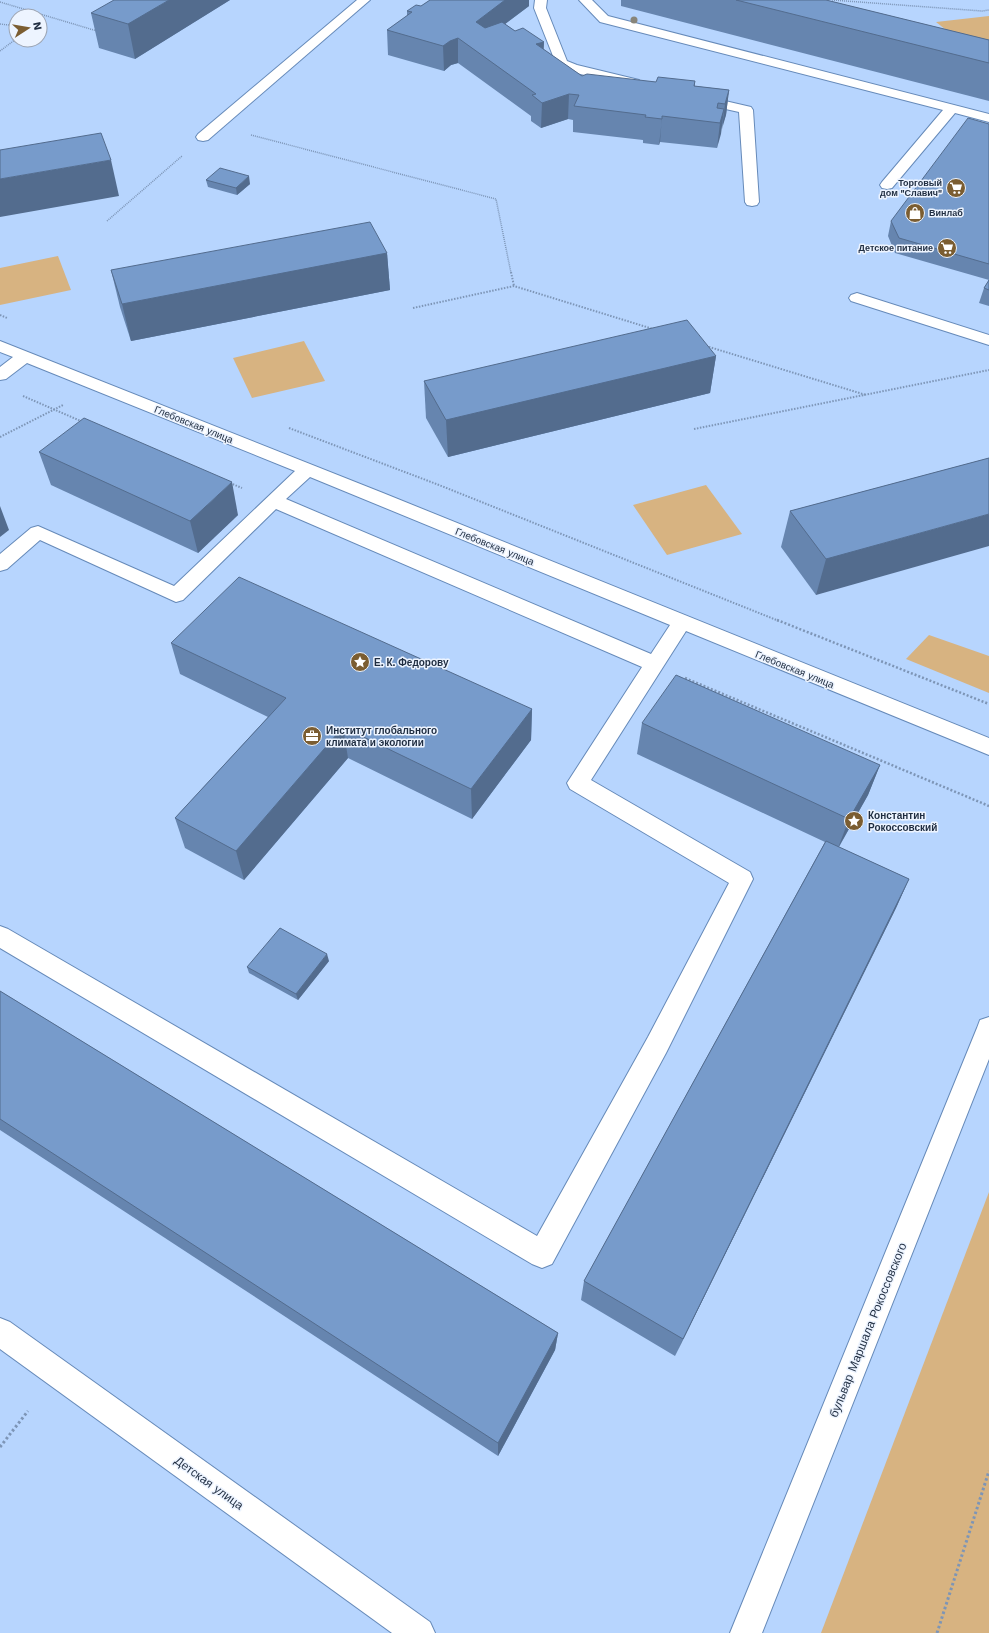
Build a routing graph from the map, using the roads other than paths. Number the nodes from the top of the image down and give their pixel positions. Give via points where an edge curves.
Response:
1 (364, 0) edge
2 (541, 0) edge
3 (585, 0) edge
4 (648, 86) edge
5 (685, 96) edge
6 (951, 109) junction
7 (989, 118) edge
8 (203, 137) road end
9 (886, 185) dead end
10 (752, 202) dead end
11 (857, 298) dead end
12 (989, 340) edge
13 (0, 346) edge
14 (25, 356) junction
15 (0, 375) edge
16 (306, 470) junction
17 (274, 501) junction
18 (0, 564) edge
19 (682, 622) junction
20 (654, 664) junction
21 (989, 747) edge
22 (0, 936) edge
23 (989, 1028) edge
24 (0, 1332) edge
25 (419, 1633) edge
26 (746, 1633) edge

1 - 8 street
2 - 4 street via 540,8 562,62 573,68
3 - 6 street via 604,19
5 - 10 street via 746,110
6 - 7 street
6 - 9 street
11 - 12 street
13 - 14 street, Глебовская улица
14 - 15 street
14 - 16 street, Глебовская улица
16 - 17 street
16 - 19 street, Глебовская улица
17 - 18 street via 176,595 38,532
17 - 20 street
19 - 20 street
19 - 21 street, Глебовская улица
20 - 22 street via 578,783 742,879 657,1045 542,1254
23 - 26 street, бульвар Маршала Рокоссовского
24 - 25 street, Детская улица

